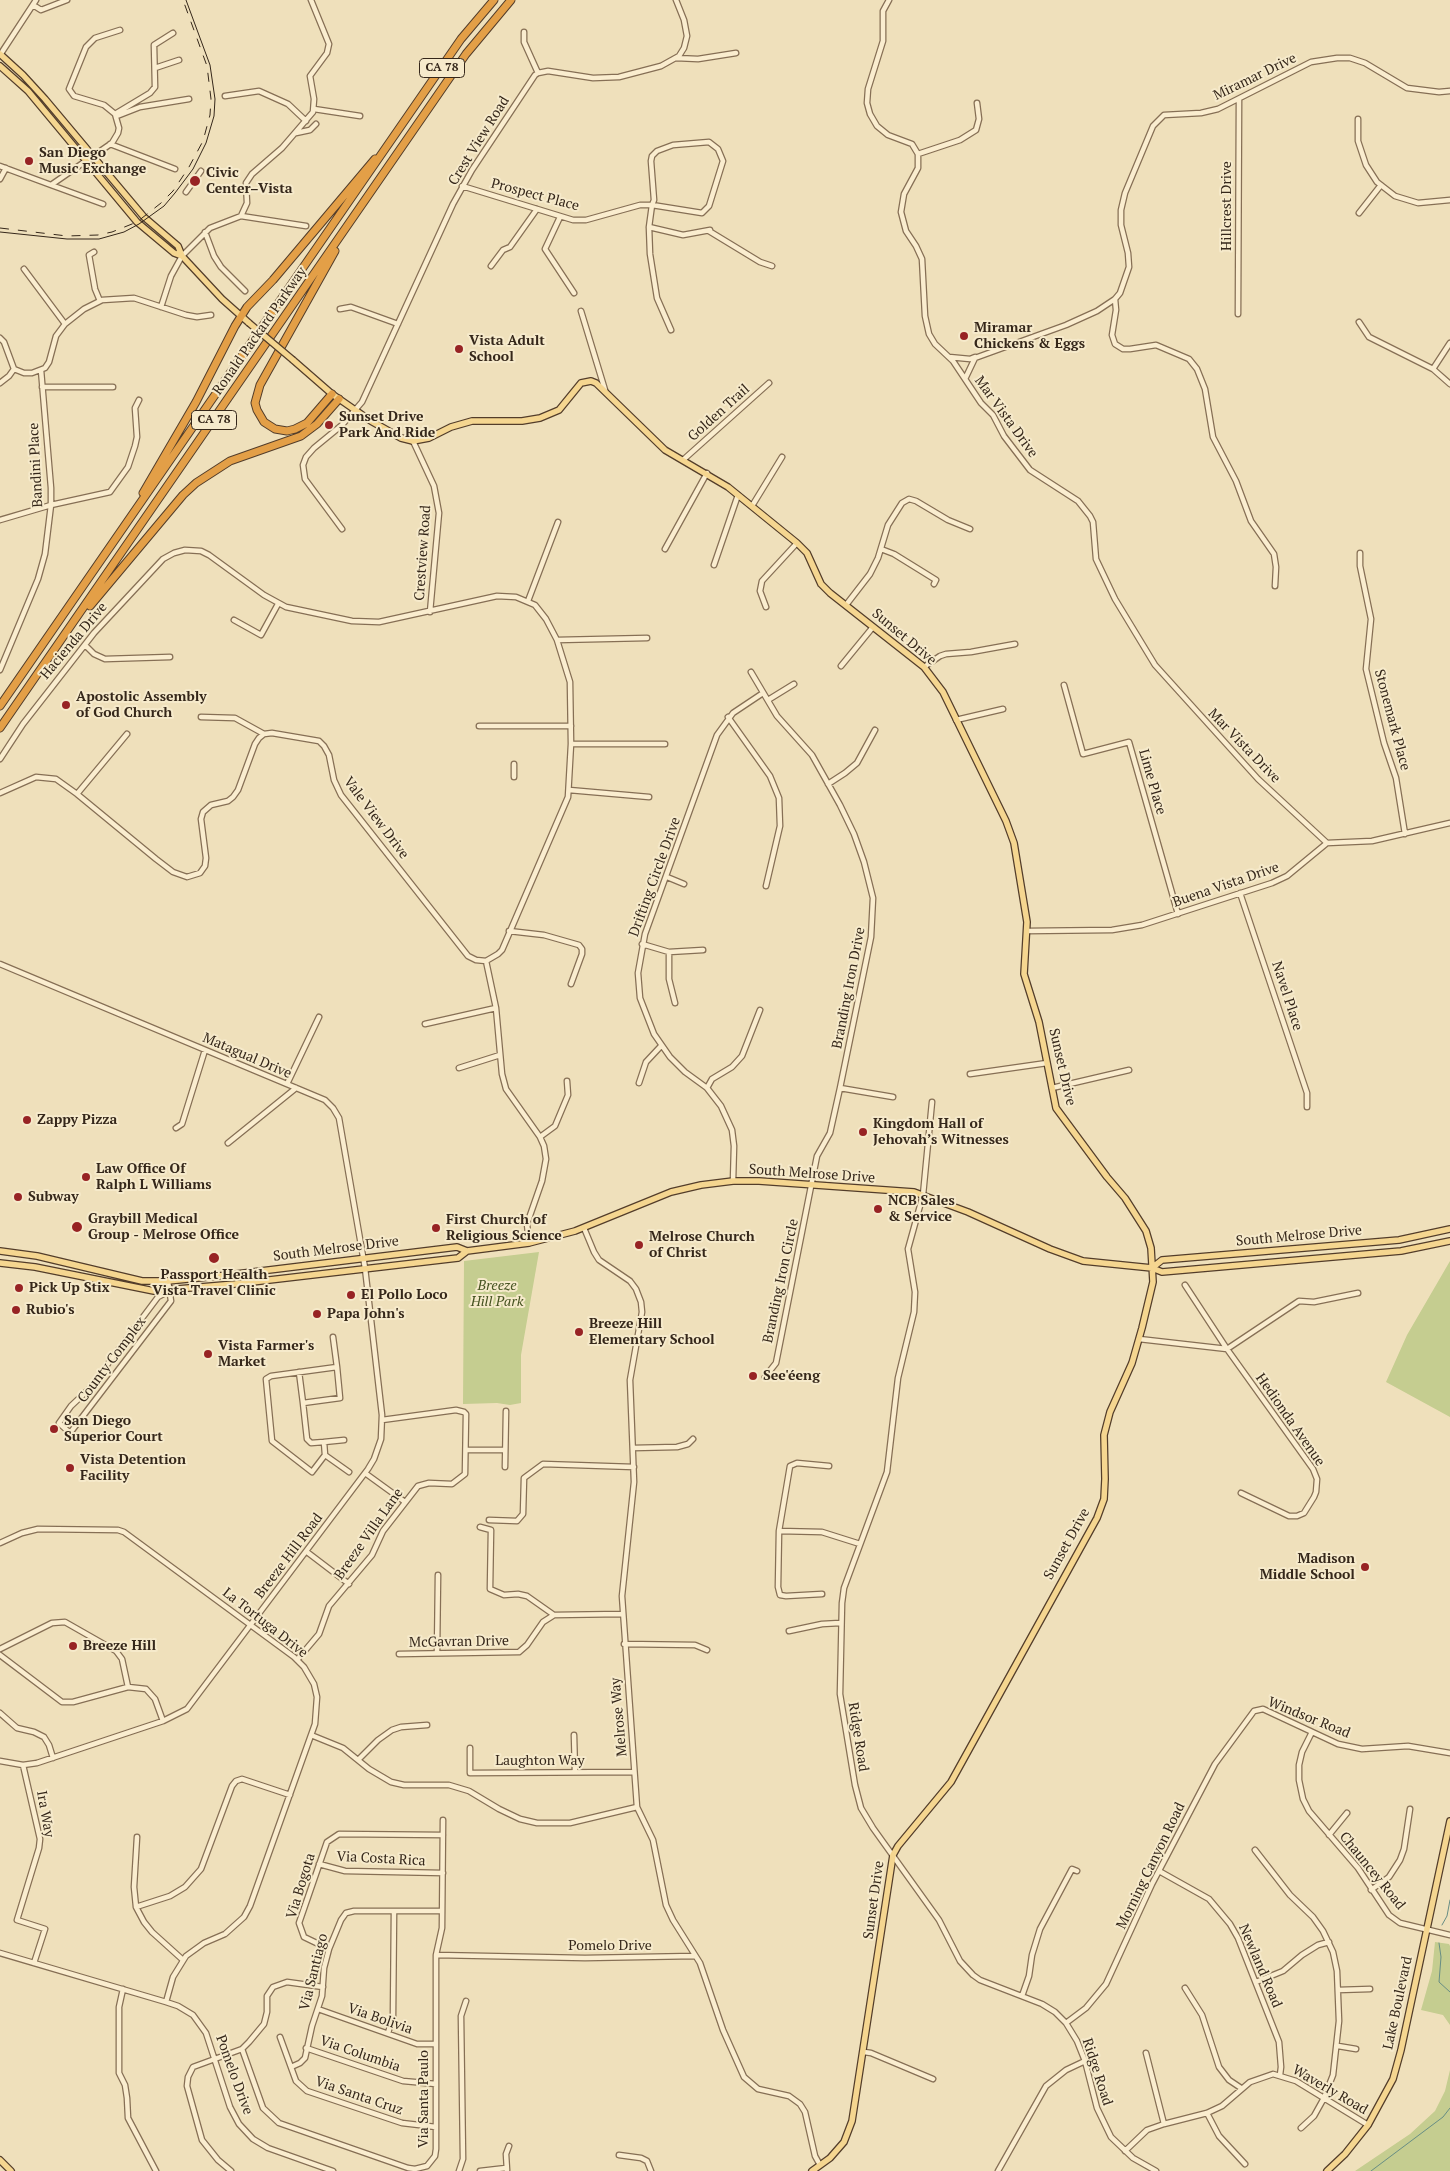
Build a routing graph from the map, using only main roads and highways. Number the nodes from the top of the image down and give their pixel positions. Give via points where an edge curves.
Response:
1 (494, 0) edge
2 (512, 0) edge
3 (0, 54) edge
4 (0, 66) edge
5 (393, 138) junction
6 (362, 206) junction
7 (182, 256) junction
8 (241, 317) junction
9 (332, 394) junction
10 (339, 399) junction
11 (110, 546) junction
12 (67, 633) junction
13 (0, 706) edge
14 (0, 728) edge
15 (1450, 1229) edge
16 (1450, 1241) edge
17 (1311, 1248) junction
18 (0, 1251) edge
19 (467, 1251) junction
20 (1312, 1258) junction
21 (0, 1263) edge
22 (1152, 1268) junction
23 (1450, 1821) edge
24 (0, 2160) edge
25 (12, 2171) edge
26 (812, 2171) edge
27 (1327, 2171) edge

1 - 5 highway, Ronald Packard Parkway / CA 78 via 461,39
2 - 6 highway, Ronald Packard Parkway / CA 78 via 466,54
3 - 7 main road via 45,99 144,217 178,246
4 - 7 main road via 28,91 137,222
5 - 8 highway
5 - 11 highway, Ronald Packard Parkway / CA 78
6 - 9 highway via 260,385 255,403 264,422 275,429 287,431 307,423
6 - 12 highway, Ronald Packard Parkway / CA 78
7 - 8 main road
8 - 9 main road, bridge
8 - 11 highway via 196,402
9 - 10 main road
10 - 12 highway via 302,436 230,461 196,483
10 - 22 main road, Sunset Drive via 381,427 413,441 472,421 522,421 545,417 559,410 578,385 586,381 596,383 665,450 707,473 797,543 807,553 821,584 924,667 943,692 1006,820 1014,843 1027,931 1024,974 1039,1022 1059,1114 1125,1198 1146,1232
11 - 13 highway, Ronald Packard Parkway / CA 78
12 - 14 highway, Ronald Packard Parkway / CA 78
15 - 17 main road, South Melrose Drive via 1399,1240
16 - 20 main road, South Melrose Drive via 1402,1251
17 - 20 main road
17 - 22 main road, South Melrose Drive via 1162,1260
18 - 19 main road, South Melrose Drive via 36,1256 142,1281 168,1281 457,1247
19 - 21 main road, South Melrose Drive via 458,1258 171,1290 136,1288
19 - 22 main road, South Melrose Drive via 529,1243 584,1228 670,1192 700,1185 759,1181 910,1192 968,1212 1083,1261
20 - 22 main road, South Melrose Drive via 1162,1272
22 - 26 main road, Sunset Drive via 1152,1282 1139,1339 1104,1435 1104,1499 1097,1518 951,1782 894,1855 850,2128 844,2142 830,2158
23 - 27 main road, Lake Boulevard via 1393,2079 1368,2125
24 - 25 main road

